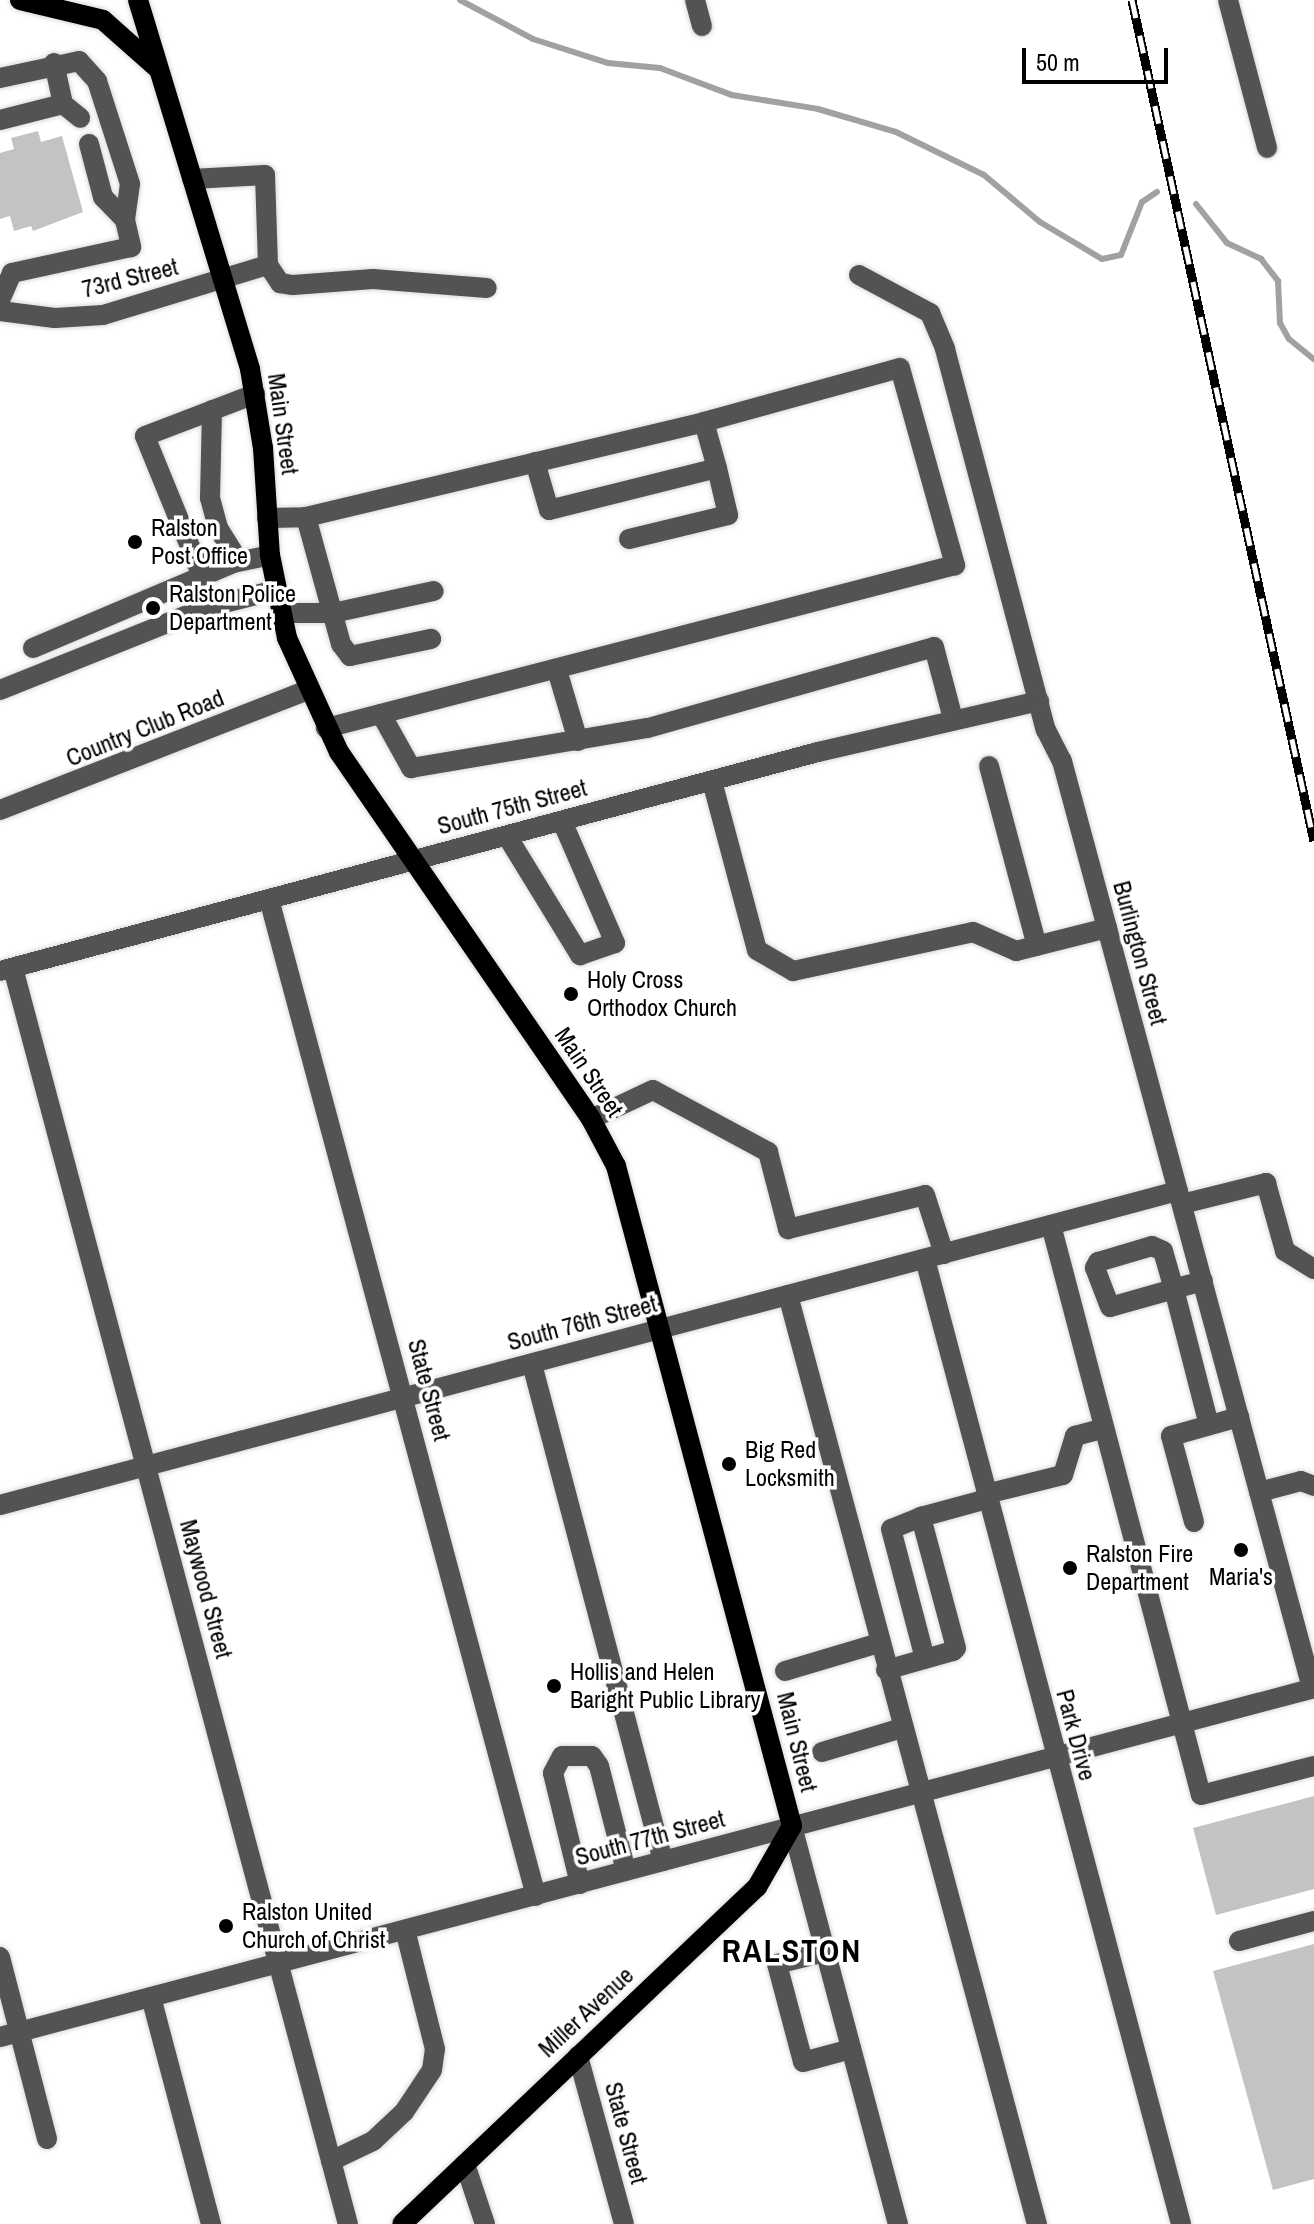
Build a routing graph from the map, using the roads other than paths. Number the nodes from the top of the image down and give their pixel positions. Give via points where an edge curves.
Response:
1 (19, 0) edge
2 (138, 0) edge
3 (695, 0) edge
4 (1228, 0) edge
5 (0, 5) edge
6 (702, 26) dead end
7 (54, 63) junction
8 (157, 68) junction
9 (0, 78) edge
10 (63, 104) junction
11 (80, 118) dead end
12 (0, 120) edge
13 (89, 144) dead end
14 (1267, 148) dead end
15 (192, 179) junction
16 (125, 220) junction
17 (268, 265) junction
18 (6, 267) edge
19 (859, 275) dead end
20 (224, 279) junction
21 (487, 288) dead end
22 (0, 300) edge
23 (0, 311) edge
24 (255, 394) junction
25 (212, 410) junction
26 (704, 422) junction
27 (535, 462) junction
28 (717, 468) junction
29 (306, 517) junction
30 (267, 518) junction
31 (629, 539) dead end
32 (270, 555) junction
33 (239, 561) junction
34 (202, 576) junction
35 (276, 590) junction
36 (434, 591) dead end
37 (280, 613) junction
38 (333, 613) junction
39 (431, 639) dead end
40 (33, 648) dead end
41 (557, 670) junction
42 (0, 690) edge
43 (307, 690) junction
44 (1039, 701) junction
45 (381, 714) junction
46 (953, 719) junction
47 (326, 728) junction
48 (578, 741) junction
49 (989, 766) dead end
50 (712, 781) junction
51 (0, 810) edge
52 (562, 821) junction
53 (507, 836) junction
54 (415, 860) junction
55 (269, 899) junction
56 (1107, 928) junction
57 (1037, 946) junction
58 (6, 970) edge
59 (591, 1119) junction
60 (1180, 1198) junction
61 (1051, 1225) junction
62 (935, 1256) junction
63 (1314, 1269) edge
64 (1203, 1281) junction
65 (788, 1295) junction
66 (661, 1329) junction
67 (532, 1364) junction
68 (404, 1398) junction
69 (1239, 1417) junction
70 (1209, 1425) junction
71 (1104, 1428) junction
72 (146, 1466) junction
73 (1314, 1486) edge
74 (1259, 1492) junction
75 (987, 1496) junction
76 (0, 1505) edge
77 (921, 1517) junction
78 (1194, 1522) dead end
79 (879, 1643) junction
80 (925, 1659) junction
81 (886, 1670) junction
82 (785, 1671) dead end
83 (1313, 1688) edge
84 (1181, 1724) junction
85 (902, 1728) junction
86 (822, 1752) dead end
87 (1055, 1758) junction
88 (1314, 1766) edge
89 (919, 1794) junction
90 (792, 1826) junction
91 (663, 1861) junction
92 (626, 1871) junction
93 (580, 1884) junction
94 (536, 1896) junction
95 (1314, 1921) edge
96 (405, 1930) junction
97 (1239, 1941) dead end
98 (825, 1952) junction
99 (0, 1957) edge
100 (279, 1964) junction
101 (151, 1997) junction
102 (9, 2035) edge
103 (851, 2049) junction
104 (578, 2056) junction
105 (47, 2139) dead end
106 (331, 2161) junction
107 (465, 2164) junction
108 (211, 2224) edge
109 (348, 2224) edge
110 (402, 2224) edge
111 (485, 2224) edge
112 (624, 2224) edge
113 (898, 2224) edge
114 (1037, 2224) edge
115 (1181, 2224) edge

1 - 5 main road
1 - 8 main road via 103,20
2 - 8 main road, Main Street
3 - 6 street
4 - 14 street
7 - 9 street
7 - 10 street
7 - 16 street via 79,61 97,81 130,184
8 - 15 main road, Main Street
10 - 11 street
10 - 12 street
13 - 16 street via 103,197
15 - 17 street via 265,175
15 - 20 main road, Main Street
16 - 18 street via 131,247
17 - 20 street, 73rd Street
17 - 21 street via 280,283 293,285 373,279
18 - 22 street
19 - 44 street, Burlington Street via 930,313 945,349
20 - 23 street, 73rd Street via 103,315 55,318
20 - 24 main road, Main Street
24 - 25 street
24 - 30 main road, Main Street
25 - 33 street via 210,498 218,528
25 - 34 street via 145,436
26 - 27 street
26 - 28 street
26 - 41 street via 900,368 955,565
27 - 28 street via 549,510
27 - 29 street
28 - 31 street via 728,515
29 - 30 street
29 - 38 street
30 - 32 main road, Main Street
32 - 33 street
32 - 35 main road, Main Street
33 - 34 street
34 - 40 street
35 - 37 main road, Main Street
35 - 42 street via 208,607
36 - 38 street
37 - 38 street
37 - 43 main road, Main Street
38 - 39 street via 350,656
41 - 45 street
41 - 48 street
43 - 47 main road, Main Street
43 - 51 street, Country Club Road
44 - 46 street, South 75th Street
44 - 56 street, Burlington Street via 1062,761
45 - 47 street
45 - 48 street via 411,768
46 - 48 street via 934,647 648,728
46 - 50 street, South 75th Street
47 - 54 main road, Main Street
49 - 57 street
50 - 52 street, South 75th Street
50 - 57 street via 757,950 793,971 973,932 1016,951
52 - 53 street, South 75th Street
52 - 53 street via 615,943 580,955
53 - 54 street, South 75th Street
54 - 55 street, South 75th Street
54 - 59 main road, Main Street
55 - 58 street, South 75th Street
55 - 68 street, State Street
56 - 57 street
56 - 60 street, Burlington Street
58 - 72 street, Maywood Street
59 - 62 street, Park Drive via 653,1090 768,1152 788,1229 925,1195
59 - 66 main road, Main Street via 622,1186
60 - 61 street, South 76th Street
60 - 63 street, South 76th Street via 1266,1183 1285,1251
60 - 64 street, Burlington Street
61 - 62 street, South 76th Street
61 - 71 street
62 - 65 street, South 76th Street
62 - 75 street, Park Drive
64 - 69 street, Burlington Street
64 - 70 street via 1174,1289
65 - 66 street, South 76th Street
65 - 79 street
66 - 67 street, South 76th Street
66 - 90 main road, Main Street
67 - 68 street, South 76th Street
67 - 91 street
68 - 72 street, South 76th Street
68 - 94 street, State Street
69 - 70 street
69 - 74 street, Burlington Street
70 - 78 street via 1171,1436
71 - 75 street via 1075,1436 1063,1475
71 - 84 street
72 - 76 street, South 76th Street
72 - 100 street, Maywood Street
73 - 74 street via 1301,1481
74 - 83 street, Burlington Street
75 - 77 street
75 - 87 street, Park Drive
77 - 80 street via 891,1529
77 - 80 street via 956,1642 953,1651
79 - 81 street
79 - 82 street
80 - 81 street
81 - 85 street
83 - 84 street, South 77th Street
84 - 87 street, South 77th Street
84 - 88 street via 1201,1795
85 - 86 street
85 - 89 street
87 - 89 street, South 77th Street
87 - 115 street, Park Drive
89 - 90 street, South 77th Street
89 - 114 street
90 - 91 street, South 77th Street
90 - 98 street, Main Street
90 - 104 main road, Miller Avenue via 757,1887
91 - 92 street, South 77th Street
92 - 93 street, South 77th Street
92 - 93 street via 599,1766 592,1756 562,1756 553,1773
93 - 94 street, South 77th Street
94 - 96 street, South 77th Street
95 - 97 street
96 - 100 street, South 77th Street
96 - 106 street via 435,2049 432,2070 404,2112 373,2141
98 - 103 street, Main Street
98 - 103 street via 777,1964 803,2062
99 - 102 street
100 - 101 street, South 77th Street
100 - 106 street, Maywood Street
101 - 102 street, South 77th Street
101 - 108 street
102 - 105 street
103 - 113 street, Main Street
104 - 107 main road, Miller Avenue
104 - 112 street, State Street
106 - 109 street, Maywood Street
107 - 110 main road, Miller Avenue
107 - 111 street

